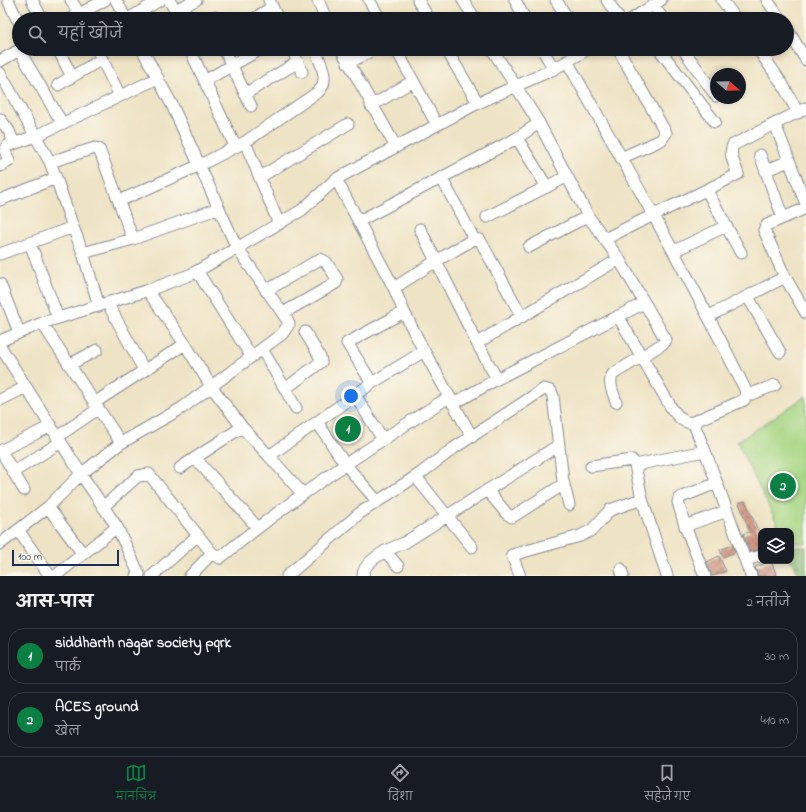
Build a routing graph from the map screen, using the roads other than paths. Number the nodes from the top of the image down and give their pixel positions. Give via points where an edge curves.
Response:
1 (8, 0) edge
2 (32, 0) edge
3 (71, 0) edge
4 (105, 0) edge
5 (116, 0) edge
6 (160, 0) edge
7 (169, 0) edge
8 (196, 0) edge
9 (318, 0) edge
10 (369, 0) edge
11 (418, 0) edge
12 (463, 0) edge
13 (515, 0) edge
14 (556, 0) edge
15 (607, 0) edge
16 (722, 0) edge
17 (767, 0) edge
18 (657, 2) edge
19 (271, 4) edge
20 (14, 12) edge
21 (38, 12) edge
22 (75, 12) edge
23 (85, 12) edge
24 (123, 12) edge
25 (139, 12) edge
26 (177, 12) edge
27 (181, 12) edge
28 (262, 12) edge
29 (323, 12) edge
30 (376, 12) edge
31 (425, 12) edge
32 (471, 12) edge
33 (521, 12) edge
34 (564, 12) edge
35 (615, 12) edge
36 (644, 12) edge
37 (661, 12) edge
38 (731, 12) edge
39 (775, 12) edge
40 (794, 37) edge
41 (803, 47) edge
42 (12, 54) edge
43 (24, 56) edge
44 (62, 56) edge
45 (97, 56) edge
46 (100, 56) edge
47 (146, 56) edge
48 (193, 56) dead end
49 (227, 56) edge
50 (250, 56) edge
51 (295, 56) edge
52 (317, 56) edge
53 (344, 56) edge
54 (362, 56) edge
55 (400, 56) edge
56 (450, 56) edge
57 (496, 56) edge
58 (546, 56) edge
59 (576, 56) edge
60 (622, 56) edge
61 (664, 56) edge
62 (688, 56) edge
63 (763, 56) edge
64 (806, 60) edge
65 (567, 61) junction
66 (0, 62) edge
67 (348, 63) junction
68 (232, 66) junction
69 (554, 69) junction
70 (0, 73) edge
71 (72, 77) junction
72 (158, 78) junction
73 (206, 80) junction
74 (413, 81) junction
75 (58, 85) dead end
76 (514, 86) junction
77 (710, 88) edge
78 (245, 94) junction
79 (120, 96) junction
80 (478, 102) junction
81 (251, 106) dead end
82 (371, 106) junction
83 (802, 110) edge
84 (0, 119) edge
85 (715, 122) dead end
86 (62, 123) junction
87 (539, 123) junction
88 (348, 124) dead end
89 (774, 124) junction
90 (437, 125) junction
91 (36, 136) junction
92 (517, 138) junction
93 (14, 143) junction
94 (240, 144) junction
95 (396, 147) junction
96 (760, 155) dead end
97 (621, 158) junction
98 (50, 162) junction
99 (789, 162) junction
100 (0, 166) edge
101 (200, 166) junction
102 (767, 170) junction
103 (260, 177) junction
104 (566, 177) junction
105 (56, 178) junction
106 (336, 179) junction
107 (442, 179) junction
108 (547, 187) junction
109 (707, 191) junction
110 (0, 200) edge
111 (119, 201) junction
112 (806, 204) edge
113 (219, 208) junction
114 (806, 208) edge
115 (652, 214) junction
116 (588, 216) junction
117 (487, 217) dead end
118 (783, 218) junction
119 (359, 221) junction
120 (279, 224) junction
121 (726, 226) junction
122 (73, 227) junction
123 (420, 229) dead end
124 (132, 239) junction
125 (474, 240) junction
126 (605, 240) junction
127 (30, 243) junction
128 (528, 247) dead end
129 (237, 248) junction
130 (674, 251) junction
131 (741, 253) dead end
132 (0, 254) edge
133 (83, 254) junction
134 (619, 259) junction
135 (436, 261) junction
136 (197, 271) junction
137 (785, 277) junction
138 (0, 284) edge
139 (394, 288) junction
140 (148, 291) junction
141 (266, 291) junction
142 (748, 297) junction
143 (644, 303) junction
144 (103, 305) junction
145 (404, 312) junction
146 (283, 313) junction
147 (806, 313) edge
148 (618, 316) junction
149 (709, 316) junction
150 (522, 317) junction
151 (58, 318) junction
152 (42, 323) junction
153 (19, 332) junction
154 (305, 332) dead end
155 (0, 341) edge
156 (476, 343) junction
157 (185, 344) junction
158 (0, 346) edge
159 (262, 349) junction
160 (97, 350) dead end
161 (424, 351) junction
162 (780, 352) dead end
163 (251, 356) junction
164 (641, 356) junction
165 (4, 361) edge
166 (69, 365) junction
167 (144, 370) junction
168 (497, 379) junction
169 (372, 383) junction
170 (211, 386) junction
171 (775, 386) dead end
172 (26, 387) junction
173 (285, 388) junction
174 (355, 395) junction
175 (746, 396) junction
176 (0, 400) edge
177 (451, 401) junction
178 (616, 402) dead end
179 (96, 406) junction
180 (296, 408) dead end
181 (317, 422) junction
182 (693, 422) junction
183 (51, 426) junction
184 (242, 427) junction
185 (472, 437) junction
186 (382, 438) junction
187 (59, 440) junction
188 (121, 443) junction
189 (559, 445) junction
190 (705, 450) junction
191 (0, 451) edge
192 (269, 456) junction
193 (195, 458) junction
194 (345, 464) junction
195 (635, 465) junction
196 (591, 466) dead end
197 (180, 468) dead end
198 (13, 472) junction
199 (81, 474) junction
200 (416, 477) junction
201 (717, 483) junction
202 (564, 484) junction
203 (24, 490) dead end
204 (487, 490) junction
205 (302, 493) junction
206 (642, 499) junction
207 (377, 501) junction
208 (569, 505) dead end
209 (48, 507) junction
210 (103, 507) junction
211 (727, 511) junction
212 (446, 516) junction
213 (685, 526) junction
214 (116, 527) junction
215 (258, 528) junction
216 (18, 530) junction
217 (198, 535) junction
218 (0, 544) edge
219 (472, 547) dead end
220 (385, 551) junction
221 (212, 553) junction
222 (83, 554) junction
223 (758, 557) edge
224 (745, 560) junction
225 (398, 566) dead end
226 (138, 575) edge
227 (292, 575) edge
228 (50, 576) edge
229 (55, 576) edge
230 (152, 576) edge
231 (190, 576) edge
232 (363, 576) edge
233 (520, 576) edge
234 (667, 576) edge
235 (705, 576) edge
236 (751, 576) edge

1 - 20 street
2 - 21 street
3 - 22 street
4 - 23 street
5 - 24 street
6 - 25 street
7 - 26 street
8 - 27 street
9 - 29 street
10 - 30 street
11 - 31 street
12 - 32 street
13 - 33 street
14 - 34 street
15 - 35 street
16 - 38 street
17 - 39 street
18 - 36 street
18 - 37 street
19 - 28 street
40 - 41 street
41 - 64 street
42 - 66 street
43 - 86 street
44 - 71 street
45 - 71 street
46 - 79 street
47 - 72 street
48 - 73 street
49 - 68 street
50 - 68 street
51 - 78 street via 300,67
52 - 94 street via 324,77 320,90
53 - 67 street
54 - 67 street
55 - 74 street
56 - 80 street
57 - 76 street
58 - 69 street
59 - 65 street
60 - 97 street via 666,133 661,140
61 - 85 street
62 - 77 street
63 - 83 street
65 - 69 street
65 - 97 street
67 - 82 street
68 - 73 street
68 - 78 street
69 - 76 street
70 - 91 street
71 - 75 street
72 - 79 street
72 - 101 street
73 - 94 street
74 - 82 street
74 - 90 street
76 - 80 street
76 - 87 street
78 - 81 street
79 - 86 street
80 - 90 street
82 - 95 street
83 - 89 street
84 - 93 street
86 - 91 street
87 - 92 street
87 - 104 street
88 - 103 street
89 - 99 street
89 - 109 street via 733,145 730,149 738,174
90 - 95 street
91 - 93 street
91 - 98 street
92 - 107 street
92 - 108 street
93 - 100 street via 5,149 9,161
94 - 101 street
94 - 103 street
95 - 106 street
96 - 102 street
97 - 115 street
98 - 105 street
98 - 111 street via 99,149
99 - 102 street
99 - 112 street
101 - 111 street
101 - 113 street
102 - 118 street
103 - 120 street
104 - 108 street
104 - 116 street
105 - 110 street
105 - 122 street
106 - 119 street
106 - 120 street via 302,210
107 - 119 street
107 - 125 street
108 - 117 street
109 - 115 street
109 - 121 street
111 - 124 street
113 - 124 street
113 - 129 street
114 - 118 street
115 - 126 street
115 - 130 street
116 - 126 street
116 - 128 street
118 - 137 street via 767,225 764,230
119 - 139 street
120 - 129 street
121 - 130 street
121 - 131 street
122 - 127 street
122 - 133 street
123 - 135 street
124 - 133 street
125 - 135 street
125 - 150 street via 482,243
126 - 134 street
127 - 132 street
127 - 151 street
129 - 136 street
129 - 141 street
130 - 149 street
133 - 144 street
134 - 143 street
134 - 150 street
135 - 139 street
135 - 156 street
136 - 140 street
136 - 163 street
137 - 142 street
137 - 147 street
138 - 153 street
139 - 145 street
140 - 144 street
140 - 157 street
141 - 146 street
141 - 146 street via 320,259 326,262 338,279 336,283
142 - 149 street
142 - 162 street
143 - 148 street
143 - 164 street via 666,340
144 - 151 street
144 - 167 street
145 - 161 street
145 - 169 street via 347,343
146 - 159 street via 288,321 287,329
148 - 164 street
148 - 168 street
149 - 175 street via 745,389
150 - 156 street
151 - 152 street
152 - 153 street
152 - 166 street
153 - 155 street
154 - 173 street via 321,362
156 - 168 street
157 - 167 street
157 - 170 street
158 - 165 street
159 - 163 street
159 - 173 street
160 - 166 street
161 - 169 street
161 - 177 street
163 - 170 street
164 - 178 street via 611,377
164 - 182 street via 672,409 685,422
165 - 172 street
166 - 179 street
167 - 179 street
168 - 177 street
169 - 174 street
170 - 184 street
170 - 188 street via 182,408
171 - 175 street
172 - 176 street
172 - 183 street
173 - 180 street
174 - 181 street
174 - 186 street
175 - 182 street via 738,404
177 - 185 street
177 - 186 street
179 - 187 street
179 - 188 street
181 - 192 street
181 - 194 street
182 - 190 street
183 - 187 street
183 - 191 street
184 - 192 street
184 - 193 street
185 - 189 street via 546,389 553,396
185 - 200 street
186 - 194 street
187 - 198 street
187 - 199 street
188 - 199 street
189 - 202 street
189 - 204 street
190 - 195 street
190 - 201 street
191 - 198 street
192 - 205 street
193 - 197 street
193 - 215 street
194 - 205 street
194 - 207 street
195 - 196 street via 632,460 628,460
195 - 206 street
198 - 203 street
199 - 209 street
199 - 210 street
200 - 207 street
200 - 212 street
201 - 211 street
201 - 213 street via 679,498
202 - 204 street via 512,517
202 - 208 street
204 - 212 street
205 - 215 street
206 - 233 street via 610,510 592,530 580,536 512,555
206 - 234 street
207 - 227 street via 360,513
209 - 216 street
209 - 222 street
210 - 214 street
210 - 217 street via 138,476 150,474
211 - 213 street
211 - 224 street
212 - 219 street
212 - 220 street via 404,543
213 - 235 street
214 - 222 street
214 - 226 street
215 - 221 street via 220,558
216 - 218 street
216 - 228 street
217 - 221 street
217 - 230 street
220 - 225 street
220 - 232 street via 367,565
221 - 231 street
222 - 229 street
223 - 224 street
224 - 236 street

